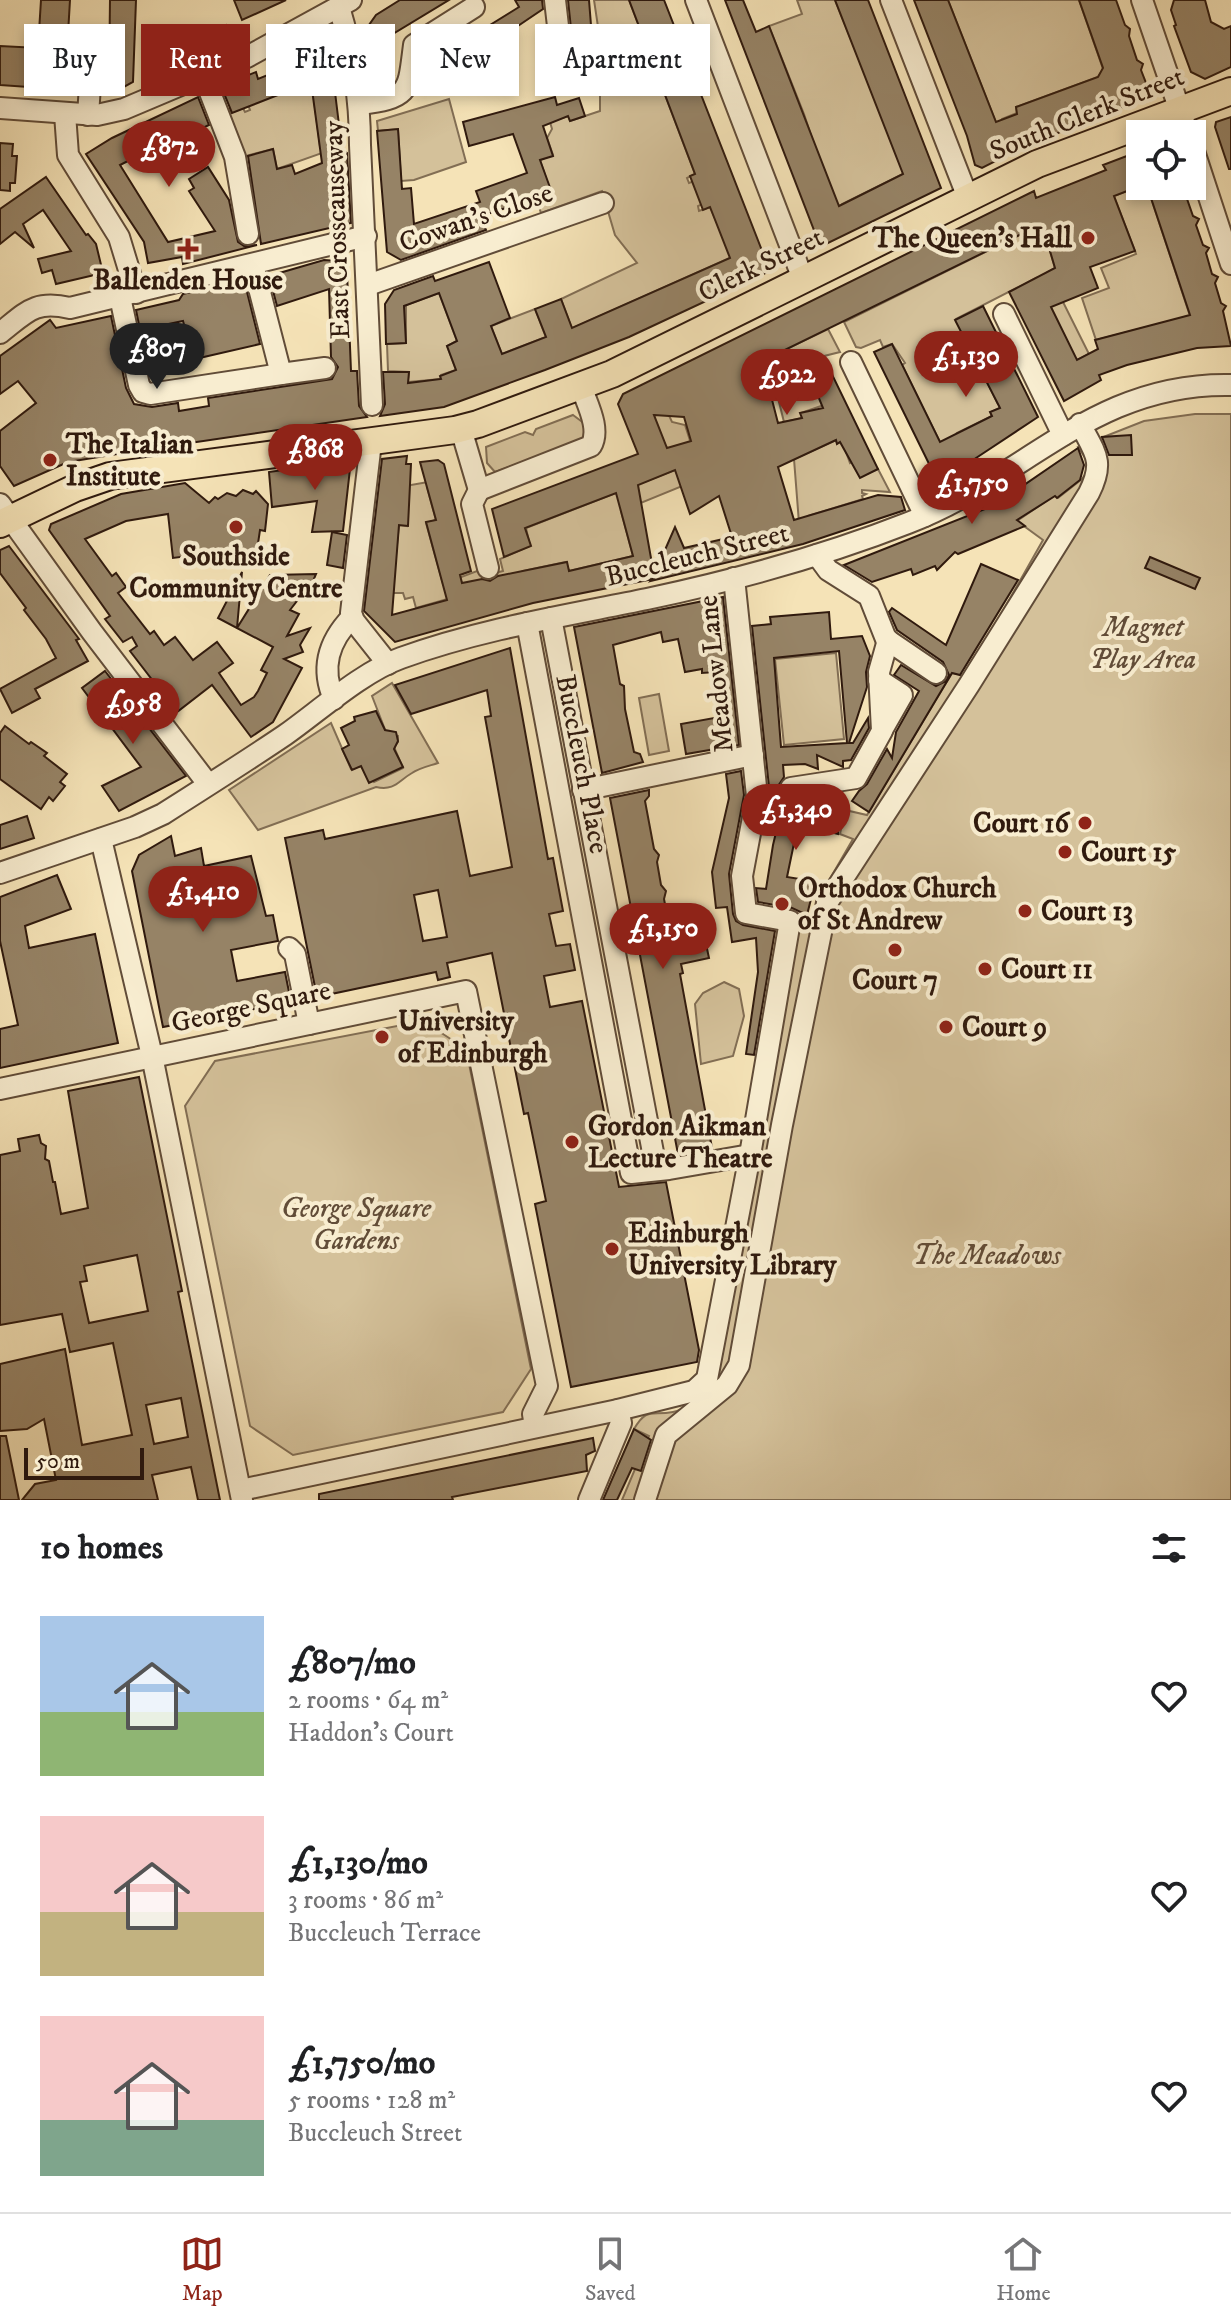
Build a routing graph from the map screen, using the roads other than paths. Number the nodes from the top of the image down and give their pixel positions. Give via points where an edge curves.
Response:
1 (555, 0) edge
2 (696, 0) edge
3 (891, 0) edge
4 (1142, 0) edge
5 (345, 3) edge
6 (474, 7) dead end
7 (558, 24) edge
8 (250, 55) edge
9 (1231, 91) edge
10 (89, 96) edge
11 (156, 96) edge
12 (211, 96) edge
13 (360, 104) junction
14 (0, 108) edge
15 (65, 114) junction
16 (88, 115) junction
17 (1184, 120) edge
18 (1188, 120) edge
19 (1126, 139) edge
20 (1206, 188) edge
21 (968, 198) junction
22 (603, 203) dead end
23 (366, 236) junction
24 (252, 252) junction
25 (1231, 264) edge
26 (803, 279) junction
27 (368, 285) junction
28 (128, 295) junction
29 (1004, 314) dead end
30 (0, 333) edge
31 (851, 362) dead end
32 (325, 368) dead end
33 (281, 374) junction
34 (1231, 385) edge
35 (581, 386) junction
36 (372, 405) dead end
37 (458, 429) junction
38 (1072, 429) junction
39 (371, 442) junction
40 (479, 490) junction
41 (4, 516) edge
42 (925, 516) junction
43 (817, 555) junction
44 (488, 568) dead end
45 (734, 578) junction
46 (352, 617) junction
47 (551, 618) junction
48 (527, 623) junction
49 (888, 640) junction
50 (388, 664) junction
51 (936, 673) dead end
52 (334, 699) junction
53 (753, 755) junction
54 (208, 784) junction
55 (791, 788) dead end
56 (583, 790) junction
57 (101, 839) junction
58 (0, 873) edge
59 (289, 948) dead end
60 (309, 1024) junction
61 (152, 1056) junction
62 (8, 1087) edge
63 (750, 1155) junction
64 (656, 1168) junction
65 (665, 1399) junction
66 (618, 1410) junction
67 (535, 1426) junction
68 (666, 1435) junction
69 (242, 1495) edge
70 (589, 1500) edge
71 (645, 1500) edge

1 - 7 street
2 - 26 street
3 - 21 street
4 - 17 street
5 - 8 street
5 - 13 street, East Crosscauseway
6 - 13 street via 414,45 412,74 399,94
9 - 18 main road, South Clerk Street
10 - 16 street
11 - 16 street
12 - 24 street via 235,157
13 - 23 street, East Crosscauseway
14 - 15 street
15 - 16 street
15 - 28 street via 68,155 119,237
19 - 21 main road, South Clerk Street via 1037,164
20 - 25 street
21 - 26 main road, Clerk Street
22 - 27 street, Cowan's Close
23 - 24 street
23 - 27 street, East Crosscauseway
24 - 28 street
24 - 33 street
26 - 35 main road, Clerk Street
27 - 36 street, East Crosscauseway
28 - 30 street via 70,308 33,307
28 - 33 street via 143,392
29 - 38 street
31 - 42 street
32 - 33 street
34 - 38 street, Buccleuch Street via 1156,393
35 - 37 main road, Clerk Street
35 - 40 street via 595,430 591,446
37 - 39 main road, Clerk Street
37 - 40 street
38 - 42 street, Buccleuch Street
38 - 68 street via 1099,467 1089,493 827,903 739,1365 727,1385
39 - 41 main road, Clerk Street via 110,476
39 - 46 street
40 - 44 street via 472,504
41 - 54 street
42 - 43 street, Buccleuch Street
43 - 45 street, Buccleuch Street
43 - 49 street via 828,570 869,596
45 - 47 street, Buccleuch Street
45 - 53 street, Meadow Lane
46 - 50 street
46 - 52 street via 336,636 326,662
47 - 48 street, Buccleuch Street
47 - 56 street, Buccleuch Place
48 - 50 street, Buccleuch Street
48 - 64 street, Buccleuch Place via 631,1173
49 - 51 street
49 - 55 street via 880,663 882,731 856,778
50 - 52 street, Buccleuch Street
52 - 54 street, Buccleuch Street
53 - 56 street
53 - 63 street, Meadow Lane via 757,796 742,876 746,913 790,921
54 - 57 street, Buccleuch Street via 163,814
56 - 64 street, Buccleuch Place
57 - 58 street, Buccleuch Street
57 - 61 street
59 - 60 street via 295,954
60 - 61 street, George Square
60 - 67 street, George Square via 466,991 547,1386 533,1414
61 - 62 street
61 - 69 street, George Square
63 - 64 street, Buccleuch Place
63 - 65 street, George Square via 707,1379 699,1389
65 - 66 street, George Square
65 - 68 street
66 - 67 street, George Square
66 - 70 street via 621,1423
67 - 69 street, George Square
68 - 71 street

